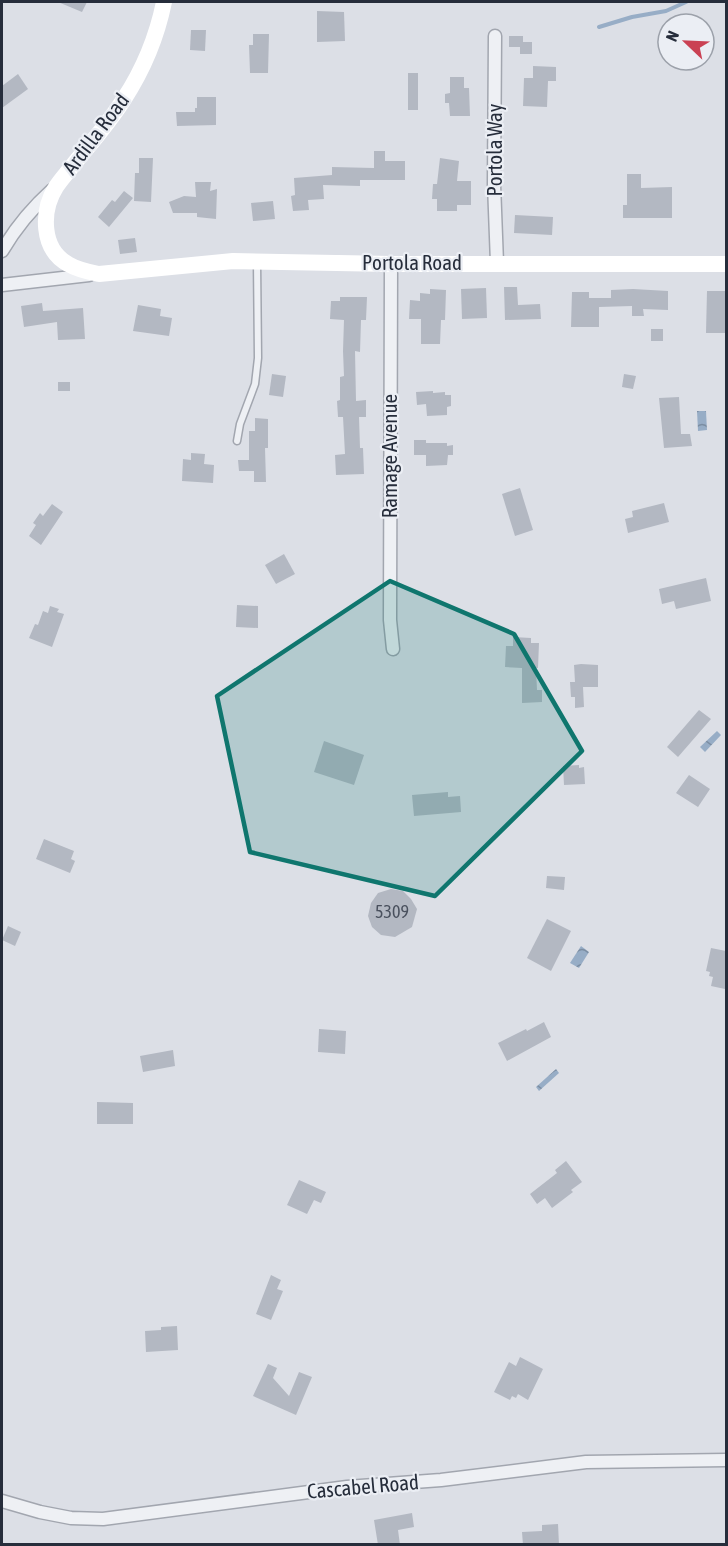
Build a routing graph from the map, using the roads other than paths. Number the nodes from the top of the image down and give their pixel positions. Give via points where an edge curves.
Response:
1 (164, 2) edge
2 (495, 36) dead end
3 (55, 188) junction
4 (2, 252) edge
5 (257, 262) junction
6 (497, 263) junction
7 (391, 264) junction
8 (726, 264) edge
9 (99, 274) junction
10 (2, 285) edge
11 (237, 441) dead end
12 (393, 649) dead end
13 (726, 1460) edge
14 (2, 1501) edge

1 - 3 street, Ardilla Road via 148,55 134,83 110,120
2 - 6 street, Portola Way
3 - 4 street, Ardilla Road via 33,208
3 - 9 street, Portola Road via 45,222 49,242 68,265
5 - 7 street, Portola Road
5 - 9 street, Portola Road
5 - 11 lane via 258,358 255,384
6 - 7 street, Portola Road
6 - 8 street, Portola Road
7 - 12 street, Ramage Avenue
9 - 10 street, Portola Road
13 - 14 street, Cascabel Road via 586,1462 347,1487 103,1520 71,1518

